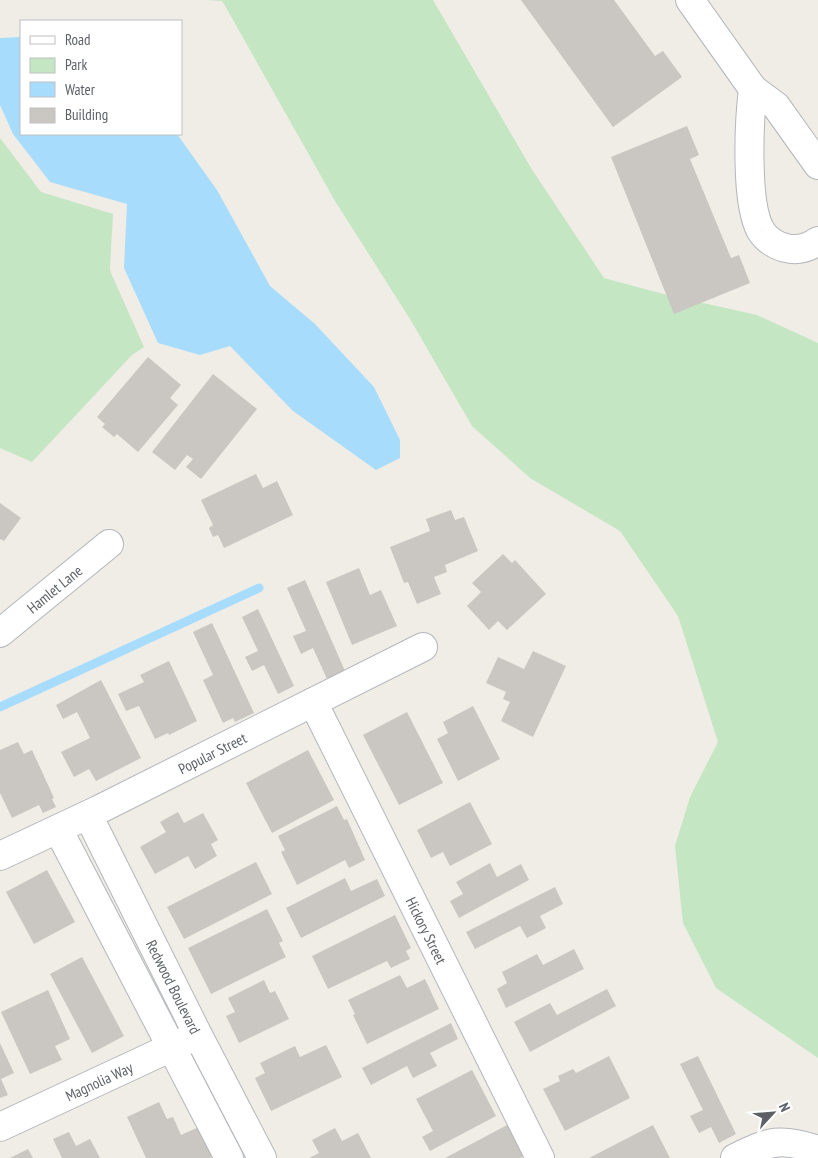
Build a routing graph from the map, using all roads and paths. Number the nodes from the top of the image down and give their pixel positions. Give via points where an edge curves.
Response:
1 (690, 0) edge
2 (753, 89) junction
3 (818, 165) edge
4 (818, 241) edge
5 (109, 544) dead end
6 (0, 633) edge
7 (423, 647) dead end
8 (313, 702) junction
9 (88, 815) junction
10 (58, 829) junction
11 (0, 856) edge
12 (198, 1035) junction
13 (171, 1047) junction
14 (0, 1127) edge
15 (818, 1150) edge
16 (229, 1158) edge
17 (262, 1158) edge
18 (540, 1158) edge
19 (735, 1158) edge

1 - 2 street
2 - 3 street via 776,106
2 - 4 street via 749,135 753,211 761,232 776,246 794,250
5 - 6 street, Hamlet Lane
7 - 8 street, Popular Street
8 - 9 street, Popular Street
8 - 18 street, Hickory Street
9 - 10 street, Popular Street
9 - 12 street, Redwood Boulevard
10 - 11 street, Popular Street
10 - 13 street, Redwood Boulevard
12 - 13 street, Magnolia Way
12 - 17 street, Redwood Boulevard
13 - 14 street, Magnolia Way
13 - 16 street, Redwood Boulevard
15 - 19 street via 790,1142 775,1142

